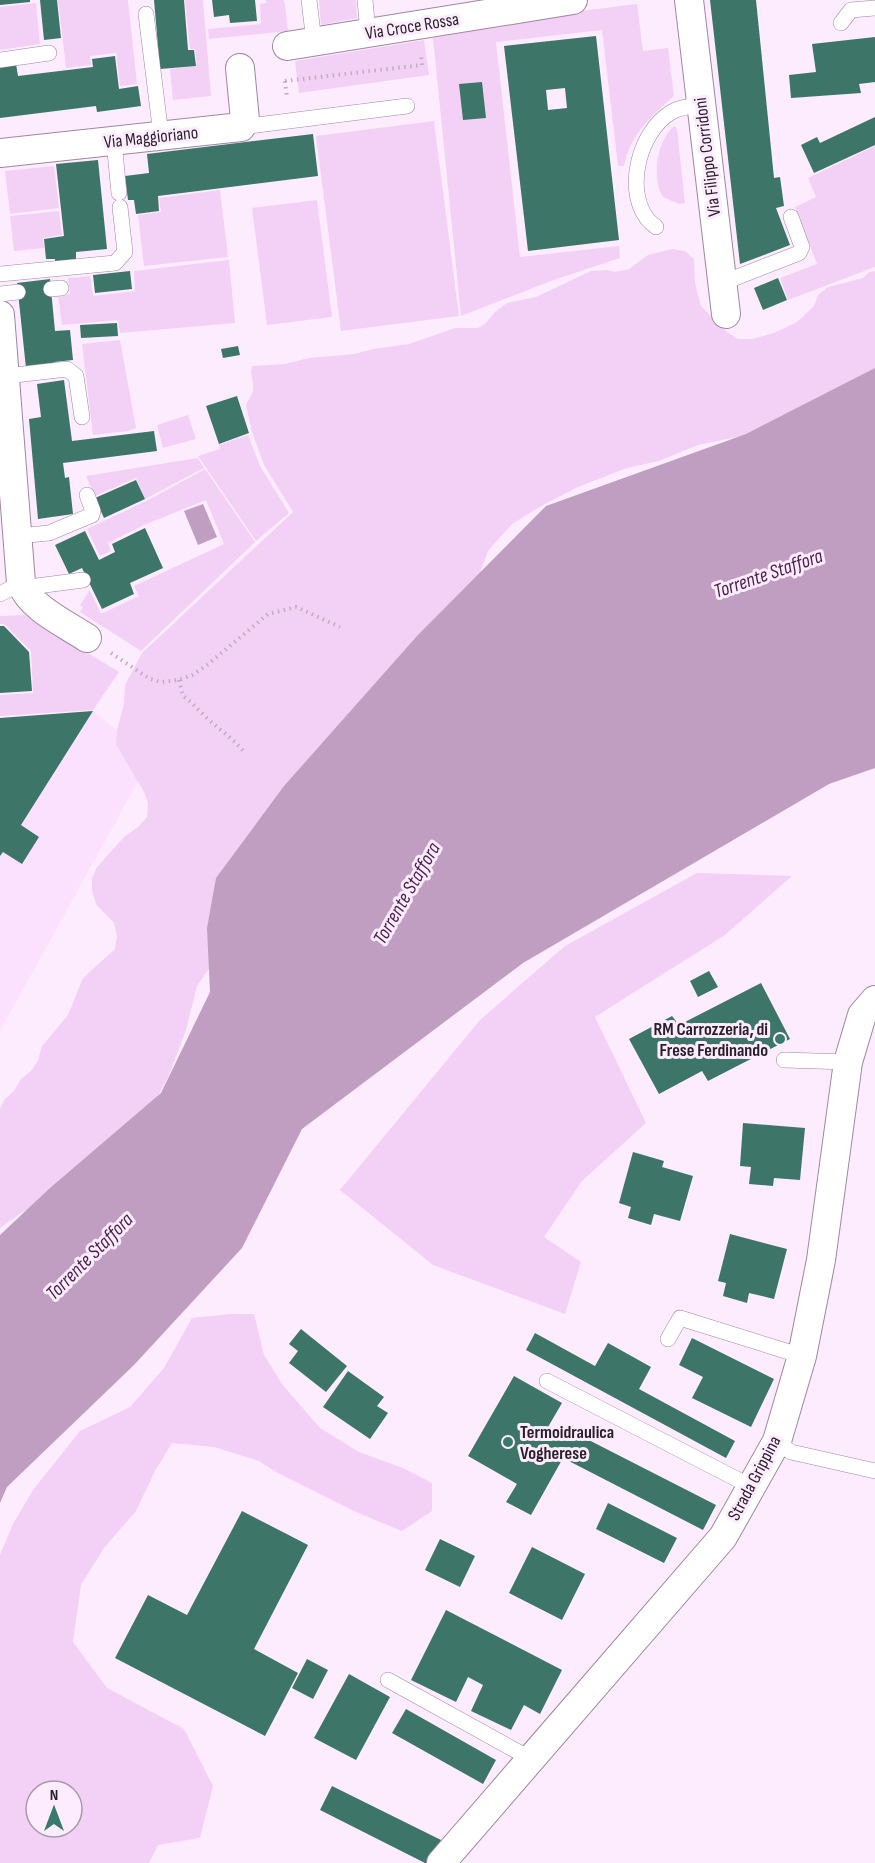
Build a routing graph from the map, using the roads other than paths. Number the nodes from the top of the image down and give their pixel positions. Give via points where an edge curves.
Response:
1 (309, 0) edge
2 (365, 0) edge
3 (573, 0) edge
4 (689, 0) edge
5 (507, 5) edge
6 (875, 8) edge
7 (146, 14) dead end
8 (841, 23) dead end
9 (368, 33) junction
10 (49, 53) dead end
11 (295, 53) joint
12 (0, 60) edge
13 (240, 68) dead end
14 (701, 105) junction
15 (407, 106) dead end
16 (241, 127) junction
17 (160, 135) junction
18 (114, 141) junction
19 (0, 153) edge
20 (791, 217) dead end
21 (656, 227) dead end
22 (0, 274) edge
23 (722, 283) junction
24 (18, 292) dead end
25 (0, 294) edge
26 (726, 314) dead end
27 (1, 329) edge
28 (6, 376) junction
29 (82, 417) dead end
30 (6, 457) edge
31 (87, 495) dead end
32 (18, 536) junction
33 (83, 580) dead end
34 (15, 590) edge
35 (87, 638) road end
36 (875, 1000) edge
37 (784, 1060) dead end
38 (848, 1062) junction
39 (668, 1339) dead end
40 (802, 1356) junction
41 (547, 1381) dead end
42 (777, 1441) junction
43 (875, 1471) edge
44 (752, 1487) junction
45 (388, 1680) dead end
46 (531, 1759) junction
47 (441, 1863) edge

1 - 11 lane
2 - 9 lane
3 - 5 street, Via Croce Rossa
4 - 14 street, Via Filippo Corridoni
5 - 9 street, Via Croce Rossa
6 - 8 lane via 851,10
7 - 17 lane
9 - 11 street, Via Croce Rossa
10 - 12 lane
13 - 16 street via 245,120
14 - 21 lane via 669,113 656,125 644,146 637,196 646,218
14 - 23 street, Via Filippo Corridoni
15 - 16 lane
16 - 17 street, Via Maggioriano
17 - 18 street, Via Maggioriano
18 - 19 street, Via Maggioriano
18 - 22 lane via 124,252 115,263
20 - 23 lane via 802,247 799,253
23 - 26 street, Via Filippo Corridoni
24 - 25 lane
27 - 28 street
28 - 29 lane via 67,369 76,376
28 - 30 street
30 - 32 street
31 - 32 lane via 92,515 49,533
32 - 34 street
33 - 34 lane
34 - 35 street
36 - 38 street, Strada Grippina via 862,1015
37 - 38 lane
38 - 40 street, Strada Grippina via 821,1260
39 - 40 lane via 680,1318
40 - 42 street, Strada Grippina
41 - 44 lane
42 - 43 lane via 791,1452
42 - 44 street, Strada Grippina
44 - 46 street, Strada Grippina via 723,1537
45 - 46 lane
46 - 47 street, Strada Grippina

